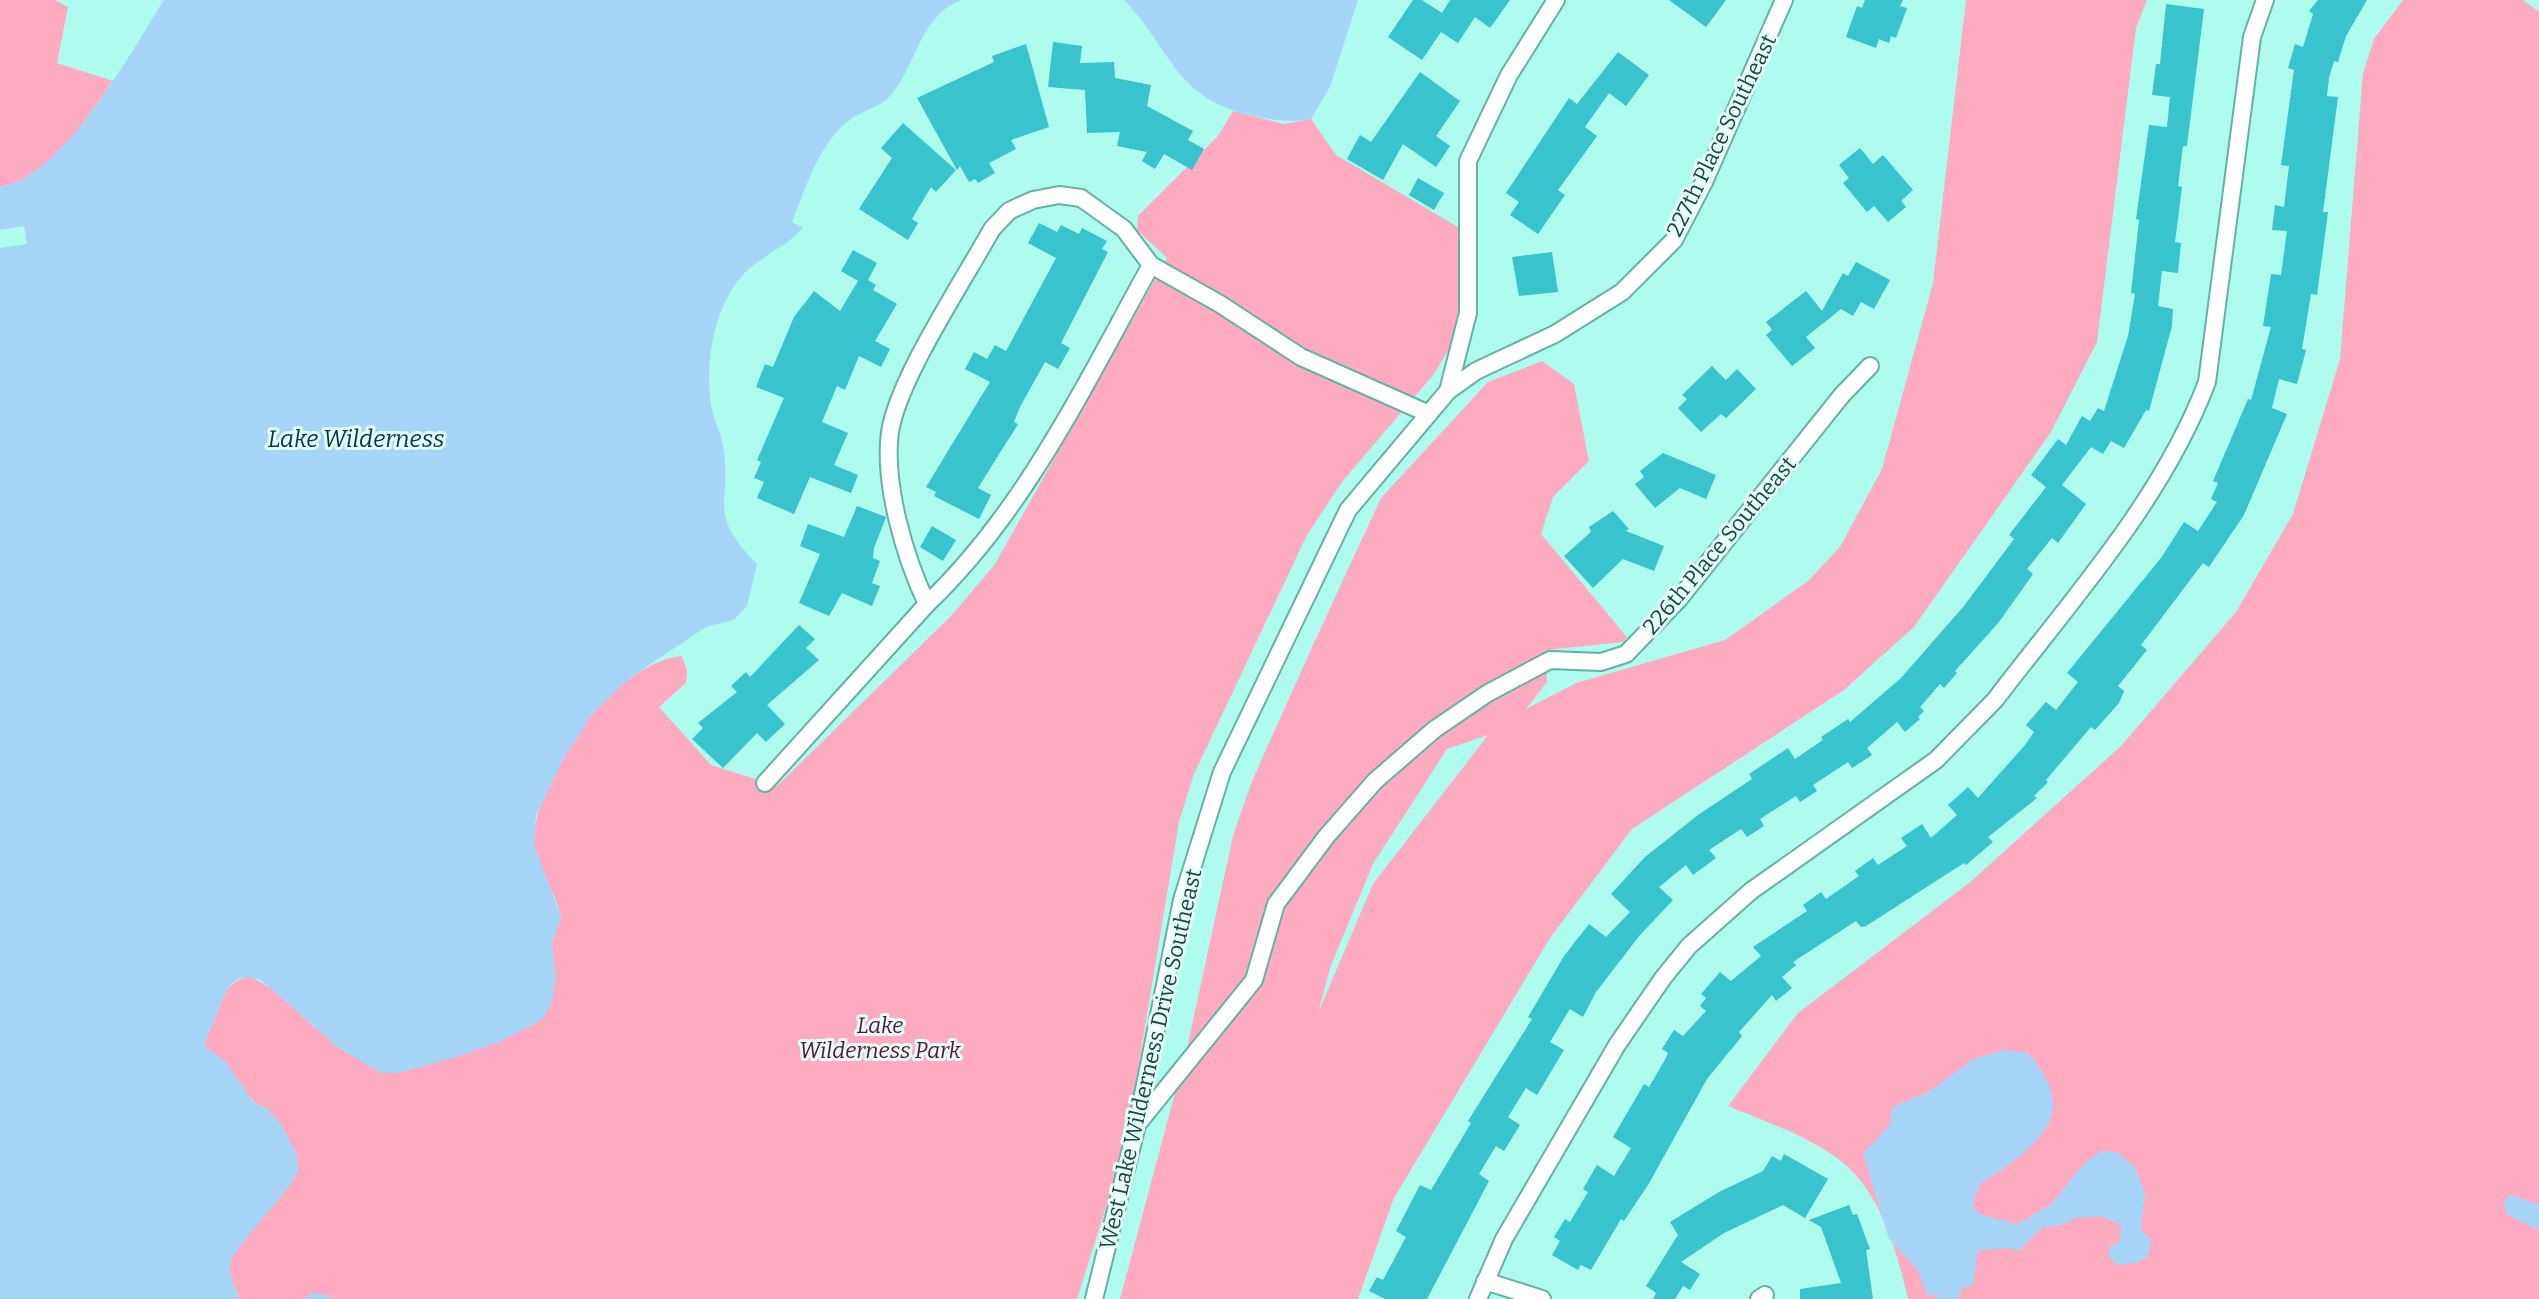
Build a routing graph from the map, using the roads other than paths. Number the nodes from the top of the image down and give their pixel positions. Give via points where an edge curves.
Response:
1 (1556, 0) edge
2 (1784, 0) edge
3 (2265, 0) edge
4 (1151, 265) junction
5 (1870, 366) dead end
6 (1448, 391) junction
7 (1429, 414) junction
8 (927, 604) junction
9 (765, 783) dead end
10 (1137, 1125) junction
11 (1485, 1281) junction
12 (1094, 1299) edge
13 (1478, 1299) edge
14 (1542, 1299) edge

1 - 6 street, West Lake Wilderness Drive Southeast via 1502,87 1468,161 1468,313
2 - 6 street, 227th Place Southeast via 1674,240 1622,292
3 - 11 street via 2252,37 2207,382 2165,472 1995,700 1966,731 1936,760 1721,914 1663,978 1617,1045
4 - 7 street via 1301,357
4 - 8 street via 1067,416 987,542
4 - 8 street via 1124,229 1081,198 1059,195 1009,211 992,229 910,377 890,432 892,480 907,554
5 - 10 street, 226th Place Southeast via 1679,599 1626,654 1601,662 1550,660 1435,729 1375,781 1276,904 1254,980
6 - 7 street, West Lake Wilderness Drive Southeast
7 - 10 street, West Lake Wilderness Drive Southeast via 1348,510 1222,772 1182,900
8 - 9 street
10 - 12 street, West Lake Wilderness Drive Southeast
11 - 13 street
11 - 14 street

